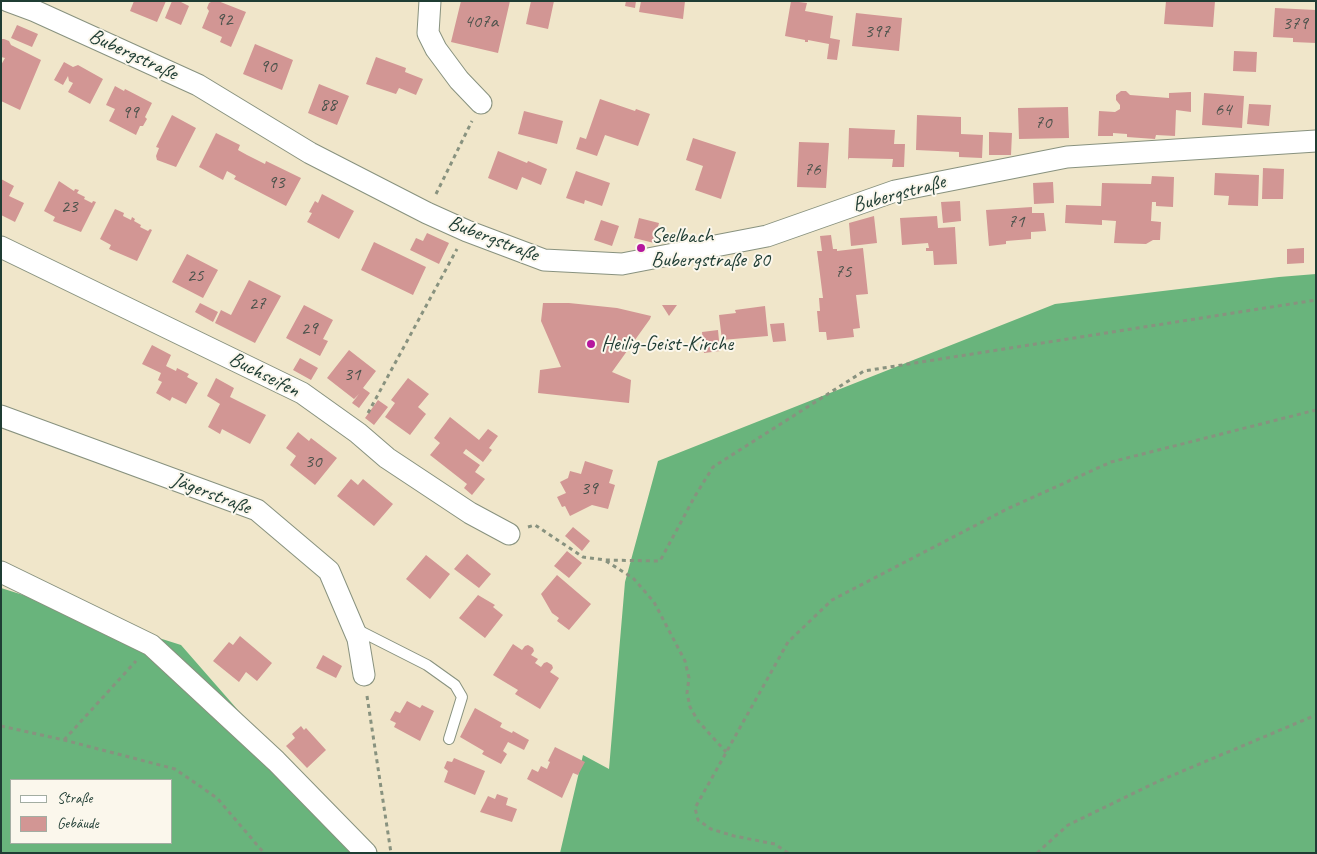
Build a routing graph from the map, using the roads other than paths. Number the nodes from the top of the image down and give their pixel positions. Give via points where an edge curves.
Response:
1 (8, 1) edge
2 (430, 1) edge
3 (481, 103) road end
4 (1316, 141) edge
5 (1, 246) edge
6 (1, 416) edge
7 (509, 534) road end
8 (1, 572) edge
9 (353, 628) junction
10 (364, 675) road end
11 (449, 739) dead end
12 (366, 853) edge

1 - 4 street, Bubergstraße via 35,10 198,85 310,153 427,213 544,260 622,264 767,236 895,191 1067,157
2 - 3 street via 428,34 436,49
5 - 7 street, Buchseifen via 302,393 387,458 470,513
6 - 9 street, Jägerstraße via 257,510 329,571
8 - 12 street via 152,644 276,761
9 - 10 street, Jägerstraße
9 - 11 lane via 426,665 455,684 462,697

